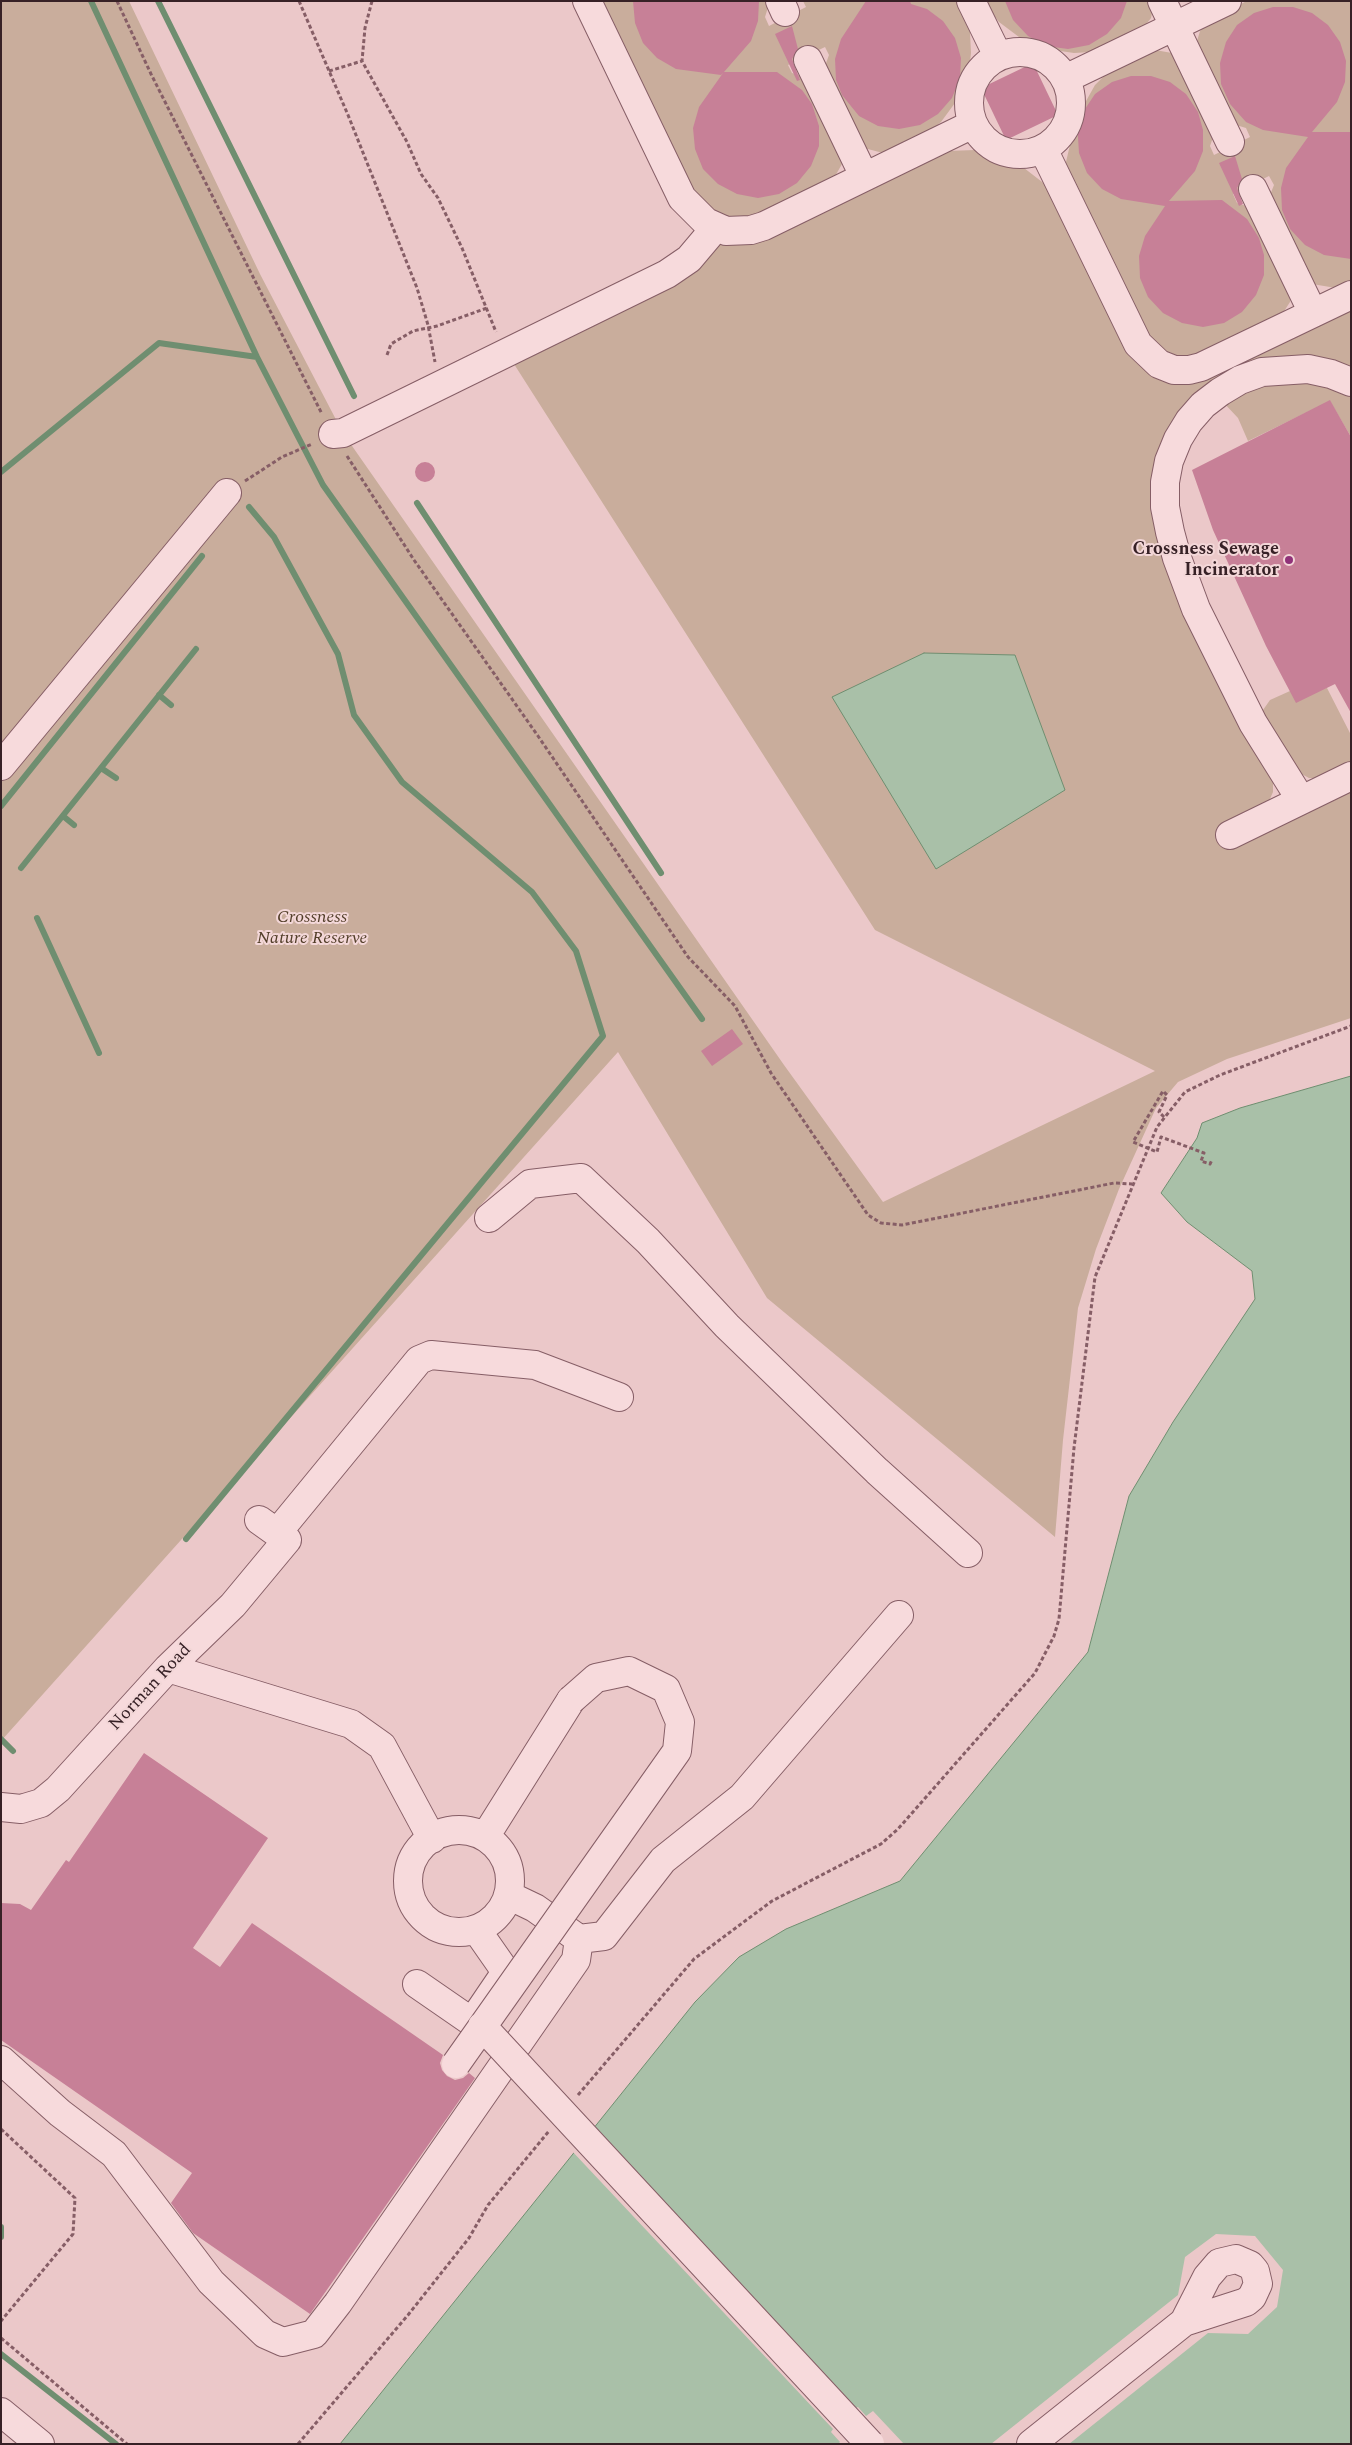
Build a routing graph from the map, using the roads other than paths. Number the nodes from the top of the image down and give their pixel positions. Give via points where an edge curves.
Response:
1 (587, 1) edge
2 (971, 1) edge
3 (1162, 1) edge
4 (1227, 1) edge
5 (1174, 26) junction
6 (998, 56) junction
7 (808, 60) dead end
8 (1065, 79) junction
9 (972, 124) junction
10 (1230, 142) dead end
11 (1043, 148) junction
12 (864, 176) junction
13 (1253, 189) dead end
14 (716, 227) junction
15 (1351, 294) edge
16 (1313, 313) junction
17 (1351, 382) edge
18 (332, 434) road end
19 (227, 493) road end
20 (1, 766) edge
21 (1351, 776) edge
22 (1301, 800) junction
23 (1230, 835) dead end
24 (488, 1218) dead end
25 (619, 1397) dead end
26 (968, 1554) dead end
27 (899, 1615) dead end
28 (168, 1668) junction
29 (1, 1807) edge
30 (485, 1838) junction
31 (432, 1840) junction
32 (510, 1896) junction
33 (476, 1929) junction
34 (579, 1939) junction
35 (417, 1984) dead end
36 (482, 2026) junction
37 (1, 2060) edge
38 (456, 2064) dead end
39 (1184, 2322) dead end
40 (1, 2412) edge
41 (40, 2444) edge
42 (870, 2444) edge
43 (1031, 2444) edge

1 - 14 street via 682,198 696,214
2 - 6 street
3 - 5 street
4 - 5 street
5 - 8 street
5 - 10 street
6 - 8 street via 1018,51 1036,53 1051,61
6 - 9 street via 986,63 969,91 968,108
7 - 12 street
8 - 11 street via 1070,90 1071,107 1066,124 1057,139
9 - 11 street via 995,148 1011,154 1027,154
9 - 12 street
11 - 16 street via 1138,344 1159,364 1174,370 1201,367
12 - 14 street via 764,226 738,231
13 - 16 street
14 - 18 street via 679,267 343,432
15 - 16 street
17 - 22 street via 1308,368 1262,372 1240,380 1220,392 1189,421 1172,453 1165,482 1170,532 1196,609 1253,724
19 - 20 street
21 - 22 street
22 - 23 street
24 - 26 street via 530,1184 581,1178 648,1241 727,1326
25 - 28 street, Norman Road via 535,1365 431,1355 419,1360 274,1531 232,1605
27 - 34 street via 742,1797 663,1860 604,1936
28 - 29 street, Norman Road via 58,1789 41,1803 21,1809
28 - 31 street via 351,1724 382,1746
30 - 31 street via 469,1830 441,1834
30 - 32 street via 502,1851 511,1874
30 - 36 street, bridge via 571,1700 596,1678 629,1671 666,1689 680,1722 677,1751
31 - 33 street via 415,1854 408,1878 408,1892 425,1920 442,1930
32 - 33 street via 487,1923
32 - 34 street via 536,1908
33 - 35 street via 506,1972 472,2022
34 - 37 street via 576,1960 338,2303 314,2334 284,2342 265,2334 211,2282 114,2154 60,2113
36 - 38 street, bridge
36 - 42 street, bridge
39 - 43 street
40 - 41 street

